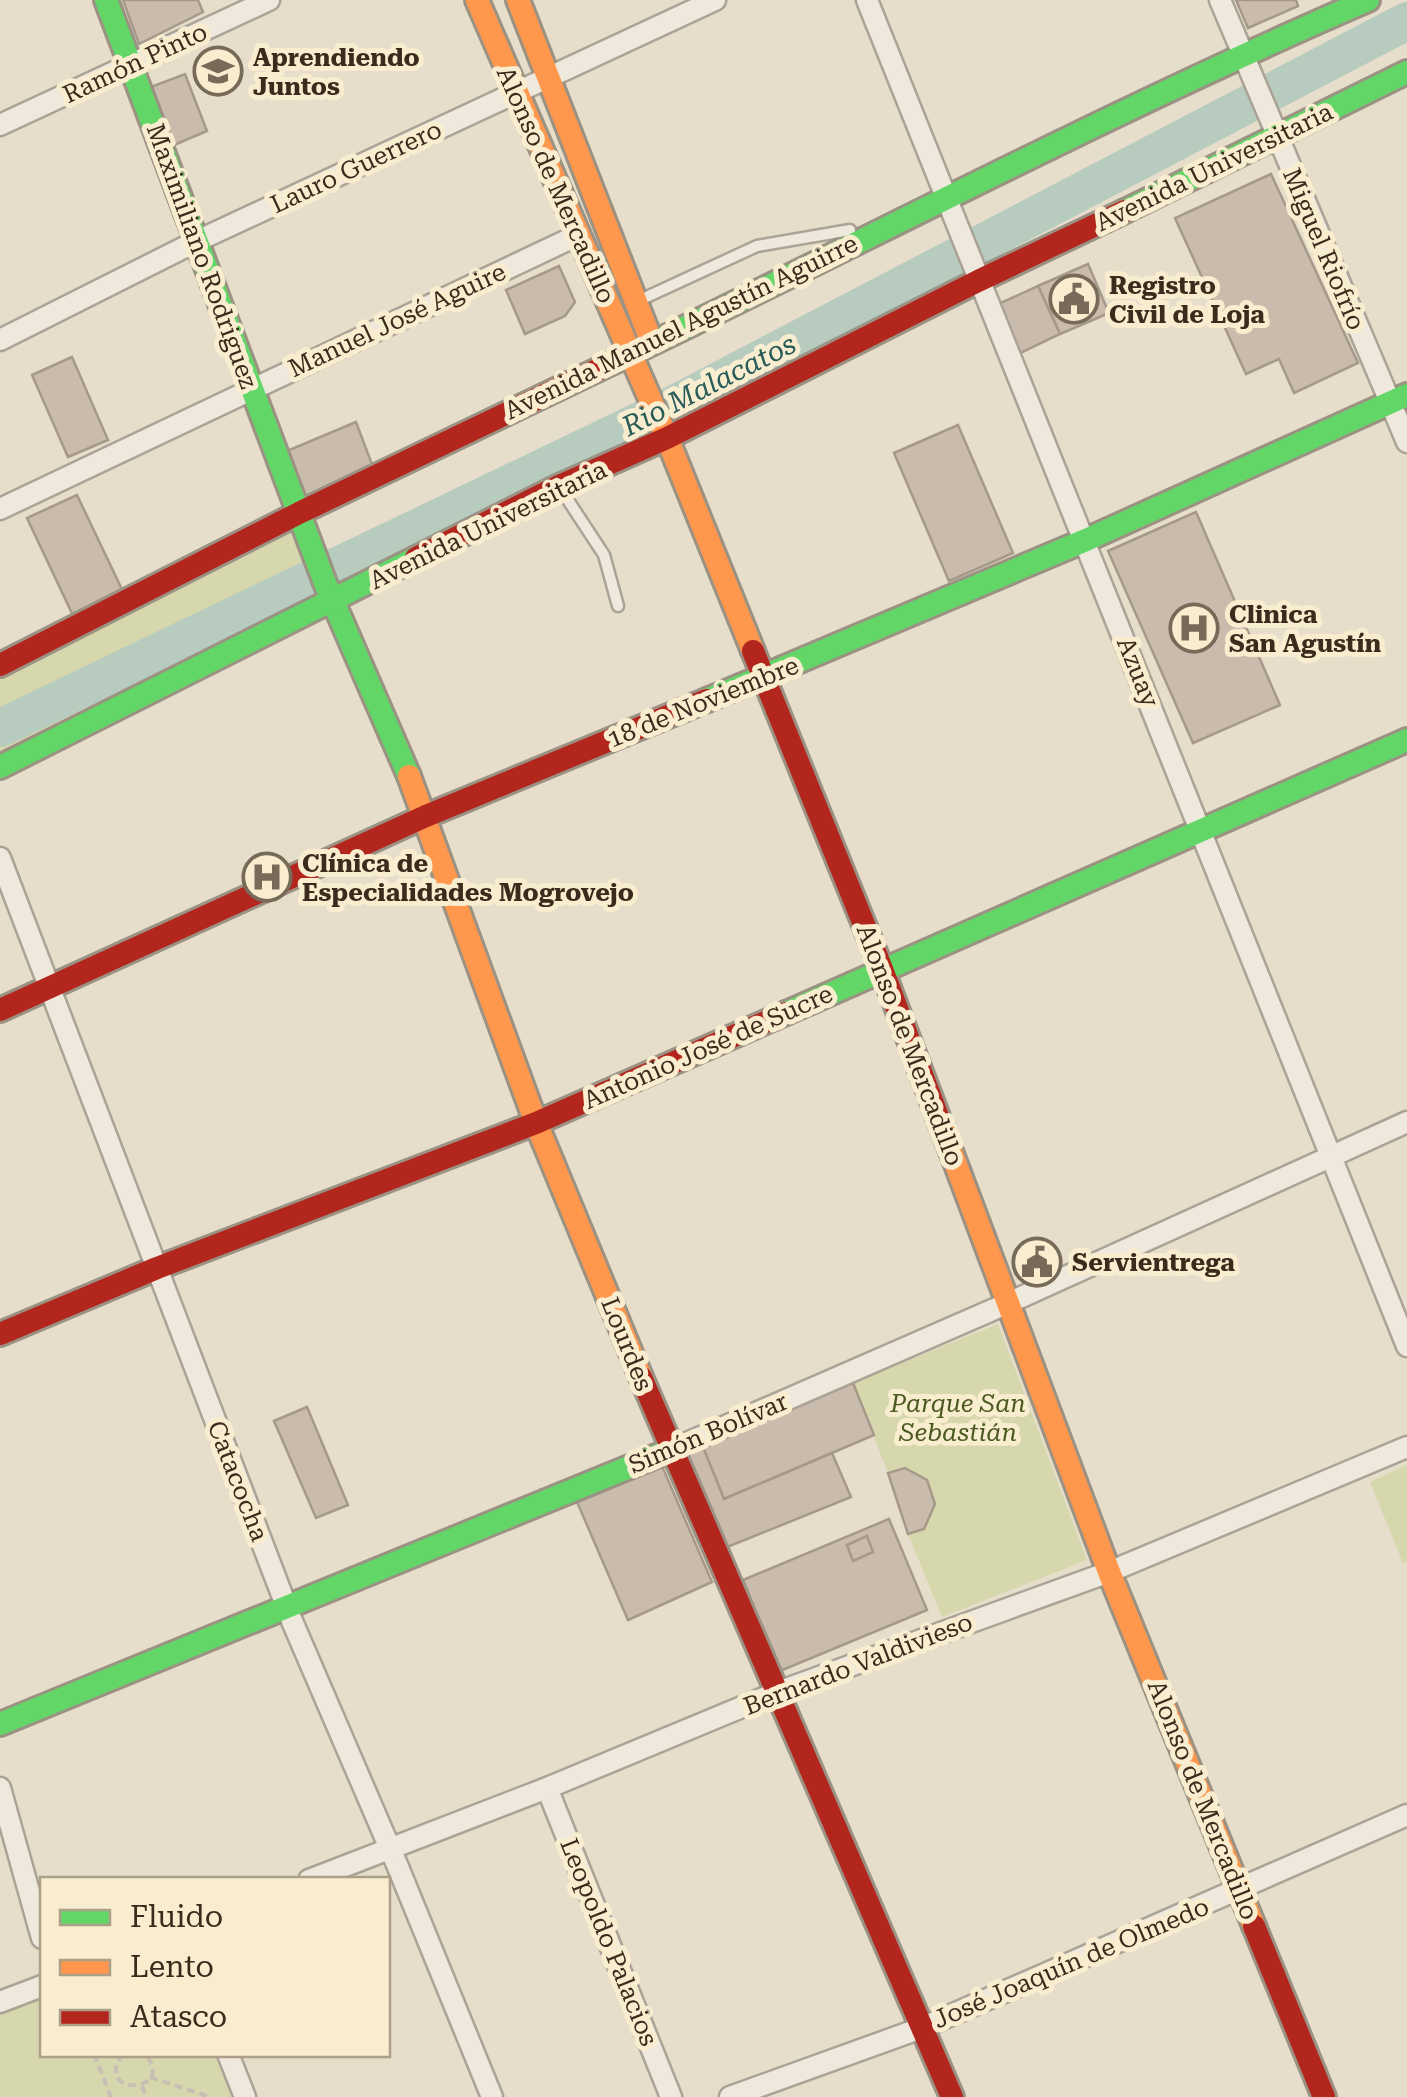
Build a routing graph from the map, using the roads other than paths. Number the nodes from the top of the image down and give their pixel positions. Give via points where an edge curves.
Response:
1 (106, 0) edge
2 (269, 0) edge
3 (477, 0) edge
4 (518, 0) edge
5 (714, 0) edge
6 (867, 0) edge
7 (1220, 0) edge
8 (1368, 0) edge
9 (1245, 58) junction
10 (130, 66) junction
11 (1407, 72) edge
12 (548, 77) junction
13 (515, 93) junction
14 (0, 124) edge
15 (1274, 131) junction
16 (948, 201) junction
17 (890, 224) junction
18 (578, 235) junction
19 (197, 240) junction
20 (620, 262) junction
21 (975, 273) junction
22 (596, 274) junction
23 (637, 302) junction
24 (0, 340) edge
25 (652, 342) junction
26 (632, 358) junction
27 (251, 388) junction
28 (1398, 399) edge
29 (663, 429) junction
30 (1407, 442) edge
31 (559, 486) junction
32 (0, 509) edge
33 (303, 524) junction
34 (1086, 540) junction
35 (330, 592) junction
36 (618, 606) dead end
37 (0, 664) edge
38 (764, 677) junction
39 (1407, 740) edge
40 (0, 767) edge
41 (426, 816) junction
42 (1201, 830) junction
43 (0, 858) edge
44 (882, 969) junction
45 (51, 988) junction
46 (0, 1010) edge
47 (1407, 1122) edge
48 (536, 1123) junction
49 (1332, 1155) junction
50 (157, 1268) junction
51 (1006, 1304) junction
52 (0, 1334) edge
53 (1407, 1346) edge
54 (1407, 1448) edge
55 (671, 1450) junction
56 (1109, 1572) junction
57 (286, 1607) junction
58 (778, 1692) junction
59 (0, 1724) edge
60 (0, 1788) edge
61 (548, 1788) junction
62 (1407, 1815) edge
63 (387, 1847) junction
64 (317, 1877) edge
65 (1240, 1890) junction
66 (40, 1931) edge
67 (40, 1987) edge
68 (5, 1998) edge
69 (924, 2027) junction
70 (229, 2057) edge
71 (245, 2097) edge
72 (492, 2097) edge
73 (671, 2097) edge
74 (730, 2097) edge
75 (952, 2097) edge
76 (1324, 2097) edge

1 - 10 street, Maximiliano Rodriguez
2 - 10 street, Ramón Pinto
3 - 13 street, Alonso de Mercadillo
4 - 12 street, Alonso de Mercadillo
5 - 12 street, Lauro Guerrero
6 - 16 street, Azuay
7 - 9 street, Miguel Riofrío
8 - 9 street, Avenida Manuel Agustín Aguirre
9 - 15 street, Miguel Riofrío
9 - 16 street, Avenida Manuel Agustín Aguirre
10 - 14 street, Ramón Pinto
10 - 19 street, Maximiliano Rodriguez
11 - 15 street, Avenida Universitaria
12 - 13 street, Lauro Guerrero
12 - 20 street, Alonso de Mercadillo
13 - 18 street, Alonso de Mercadillo
13 - 19 street, Lauro Guerrero
15 - 21 street, Avenida Universitaria
15 - 28 street, Miguel Riofrío
16 - 17 street, Avenida Manuel Agustín Aguirre
16 - 21 street, Azuay
17 - 23 lane via 757,246
17 - 25 street, Avenida Manuel Agustín Aguirre
18 - 22 street, Alonso de Mercadillo
18 - 27 street, Manuel José Aguire
19 - 24 street, Lauro Guerrero
19 - 27 street, Maximiliano Rodriguez
20 - 22 street
20 - 23 street, Alonso de Mercadillo
21 - 29 street, Avenida Universitaria
21 - 34 street, Azuay
22 - 26 street, Alonso de Mercadillo
23 - 25 street, Alonso de Mercadillo
25 - 26 street, Avenida Manuel Agustín Aguirre
26 - 29 street, Alonso de Mercadillo
26 - 33 street, Avenida Manuel Agustín Aguirre
27 - 32 street, Manuel José Aguire
27 - 33 street, Maximiliano Rodriguez
28 - 30 street, Miguel Riofrío
28 - 34 street, 18 de Noviembre
29 - 31 street, Avenida Universitaria
29 - 38 street, Alonso de Mercadillo
31 - 35 street, Avenida Universitaria
31 - 36 lane via 604,556
33 - 35 street, Maximiliano Rodriguez
33 - 37 street, Avenida Manuel Agustín Aguirre
34 - 38 street, 18 de Noviembre
34 - 42 street, Azuay
35 - 40 street, Avenida Universitaria
35 - 41 street, Lourdes
38 - 41 street, 18 de Noviembre
38 - 44 street, Alonso de Mercadillo
39 - 42 street, Antonio José de Sucre
41 - 45 street, 18 de Noviembre
41 - 48 street, Lourdes
42 - 44 street, Antonio José de Sucre
42 - 49 street, Azuay
43 - 45 street, Catacocha
44 - 48 street, Antonio José de Sucre
44 - 51 street, Alonso de Mercadillo
45 - 46 street, 18 de Noviembre
45 - 50 street, Catacocha
47 - 49 street, Simón Bolívar
48 - 50 street, Antonio José de Sucre
48 - 55 street, Lourdes
49 - 51 street, Simón Bolívar
49 - 53 street, Azuay
50 - 52 street, Antonio José de Sucre
50 - 57 street, Catacocha
51 - 55 street, Simón Bolívar
51 - 56 street, Alonso de Mercadillo
54 - 56 street, Bernardo Valdivieso
55 - 57 street, Simón Bolívar
55 - 58 street, Lourdes
56 - 58 street, Bernardo Valdivieso
56 - 65 street, Alonso de Mercadillo
57 - 59 street, Simón Bolívar
57 - 63 street, Catacocha
58 - 61 street, Bernardo Valdivieso
58 - 69 street, Lourdes
60 - 66 street
61 - 63 street, Bernardo Valdivieso
61 - 73 street, Leopoldo Palacios
62 - 65 street, José Joaquín de Olmedo
63 - 64 street, Bernardo Valdivieso
63 - 72 street, Catacocha
65 - 69 street, José Joaquín de Olmedo
65 - 76 street, Alonso de Mercadillo
67 - 68 street
69 - 74 street, José Joaquín de Olmedo
69 - 75 street, Lourdes
70 - 71 street

